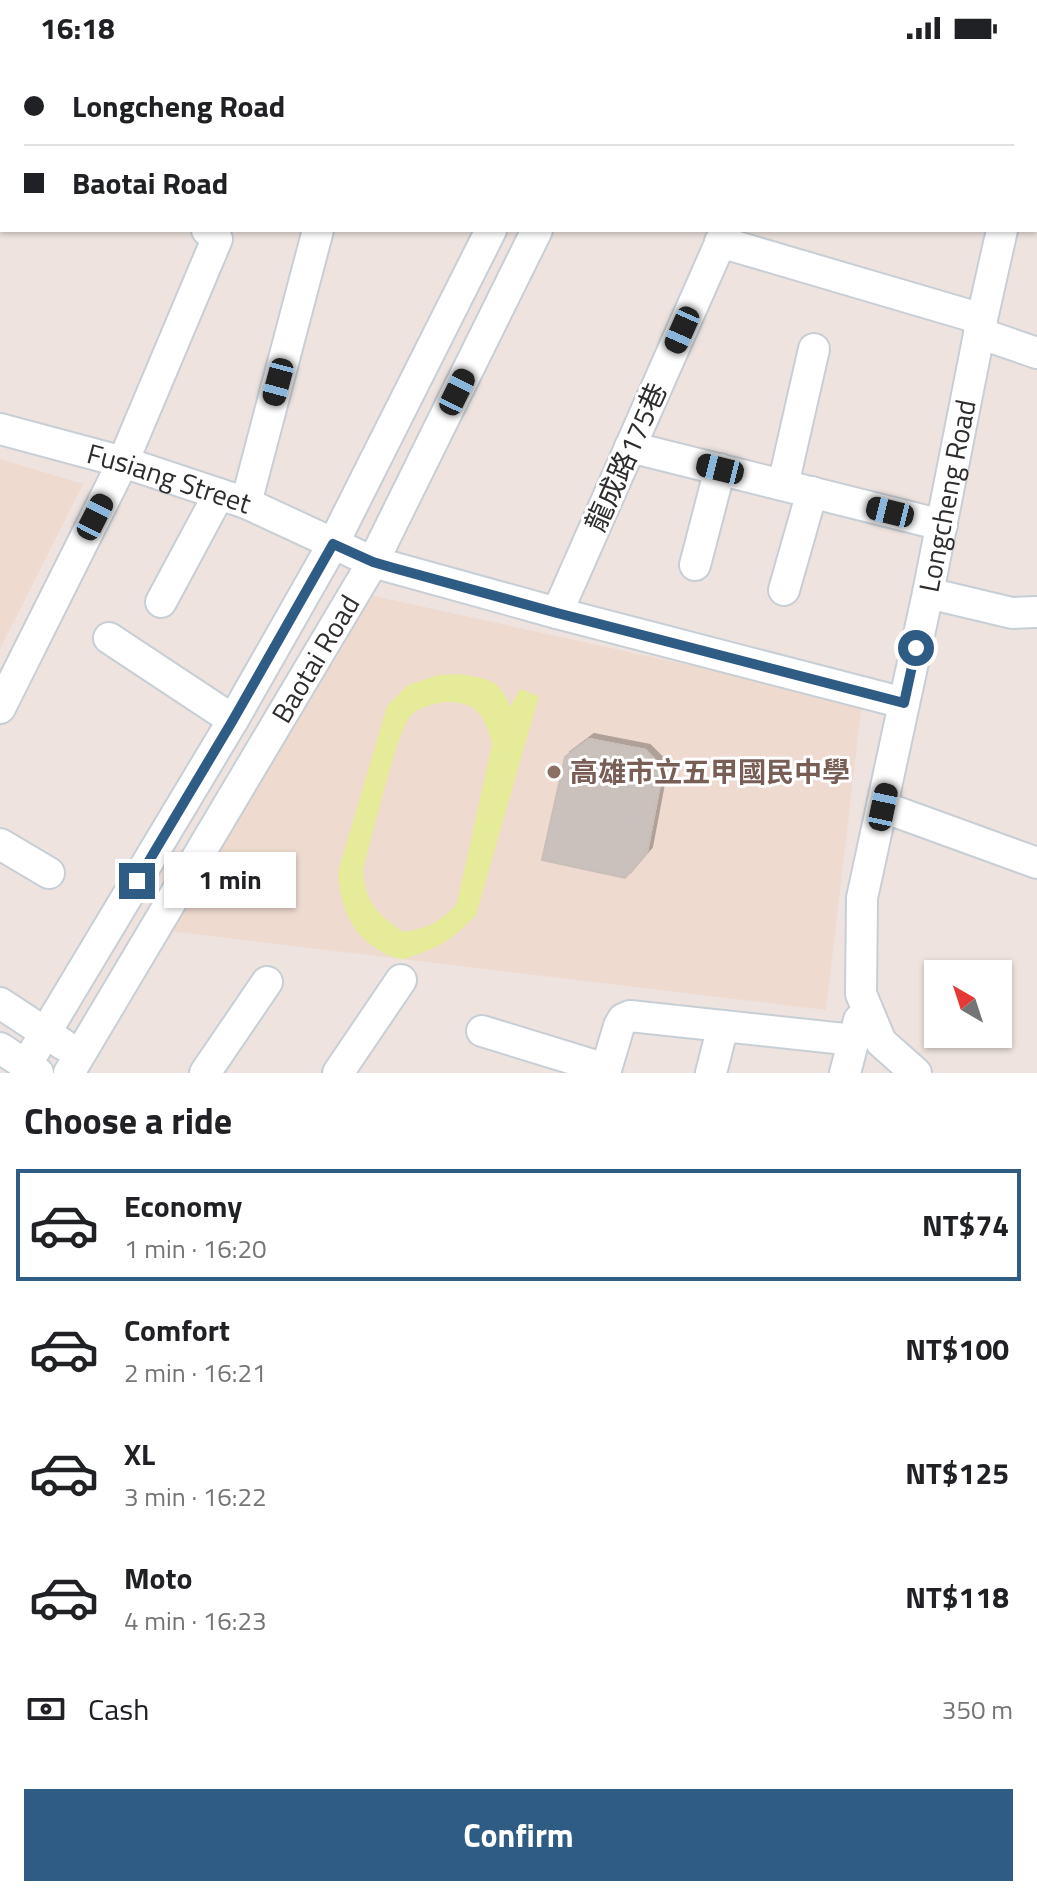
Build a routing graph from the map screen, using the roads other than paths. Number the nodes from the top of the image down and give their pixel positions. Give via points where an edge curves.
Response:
1 (209, 232) edge
2 (317, 232) edge
3 (490, 232) edge
4 (536, 232) edge
5 (1002, 232) edge
6 (723, 236) edge
7 (981, 326) junction
8 (814, 349) dead end
9 (1037, 353) edge
10 (0, 429) edge
11 (630, 447) junction
12 (123, 462) junction
13 (720, 469) junction
14 (783, 485) junction
15 (812, 492) junction
16 (232, 498) junction
17 (942, 525) junction
18 (333, 544) junction
19 (373, 562) junction
20 (695, 565) dead end
21 (784, 590) dead end
22 (928, 593) junction
23 (161, 602) dead end
24 (1037, 612) edge
25 (557, 613) junction
26 (109, 638) dead end
27 (904, 703) junction
28 (0, 708) edge
29 (233, 720) junction
30 (883, 807) junction
31 (0, 844) edge
32 (1037, 863) edge
33 (49, 873) dead end
34 (401, 980) dead end
35 (267, 982) dead end
36 (0, 1003) edge
37 (864, 1003) junction
38 (723, 1026) junction
39 (482, 1031) dead end
40 (46, 1033) junction
41 (854, 1040) junction
42 (0, 1048) edge
43 (78, 1067) edge
44 (32, 1069) edge
45 (605, 1071) edge
46 (205, 1073) edge
47 (338, 1073) edge
48 (711, 1073) edge
49 (845, 1073) edge
50 (916, 1073) edge

1 - 12 street via 217,239
2 - 16 street
3 - 18 street, Baotai Road
4 - 19 street, Baotai Road
5 - 7 street, Longcheng Road
6 - 7 street, 龍成路175巷
6 - 11 street, 龍成路175巷
7 - 9 street, 龍成路175巷
7 - 17 street, Longcheng Road
8 - 14 street
10 - 12 street, Fusiang Street
11 - 13 street
11 - 25 street, 龍成路175巷
12 - 16 street, Fusiang Street
12 - 28 street
13 - 14 street
13 - 20 street
14 - 15 street
15 - 17 street
15 - 21 street
16 - 18 street, Fusiang Street
16 - 23 street
17 - 22 street, Longcheng Road
18 - 19 street, Fusiang Street
18 - 29 street, Baotai Road
19 - 25 street, Fusiang Street
19 - 43 street, Baotai Road
22 - 24 street via 1012,613
22 - 27 street, Longcheng Road
25 - 27 street, Fusiang Street
26 - 29 street
27 - 30 street, Longcheng Road
29 - 40 street, Baotai Road
30 - 32 street
30 - 37 street, Longcheng Road via 862,898
31 - 33 street
34 - 47 street
35 - 46 street
36 - 40 street
37 - 41 street
37 - 50 street, Longcheng Road via 881,1042
38 - 41 street
38 - 45 street via 630,1016 619,1026
38 - 48 street
39 - 45 street
40 - 43 street
40 - 44 street, Baotai Road
41 - 49 street
42 - 44 street

